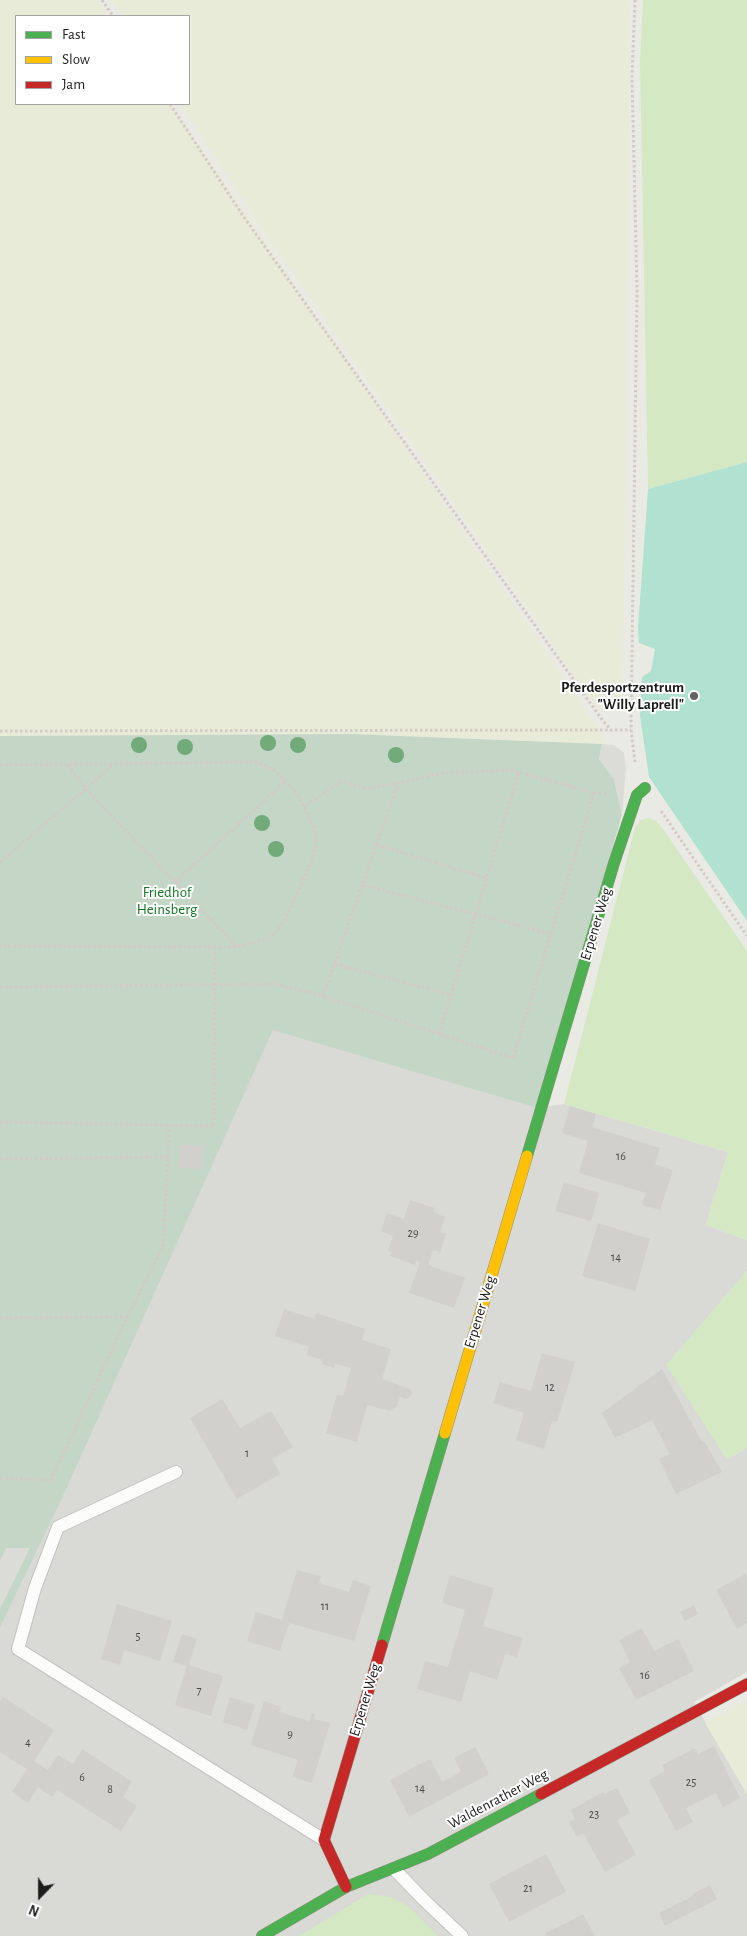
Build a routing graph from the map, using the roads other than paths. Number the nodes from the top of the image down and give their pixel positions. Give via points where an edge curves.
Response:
1 (645, 788) road end
2 (176, 1472) dead end
3 (747, 1684) edge
4 (324, 1840) junction
5 (394, 1869) junction
6 (346, 1887) junction
7 (262, 1936) edge
8 (462, 1936) edge

1 - 4 street, Erpener Weg via 637,795 631,810 609,882
2 - 4 lane via 58,1527 35,1588 18,1649
3 - 5 street, Waldenrather Weg
4 - 6 street
5 - 6 street, Waldenrather Weg
5 - 8 lane
6 - 7 street, Waldenrather Weg

